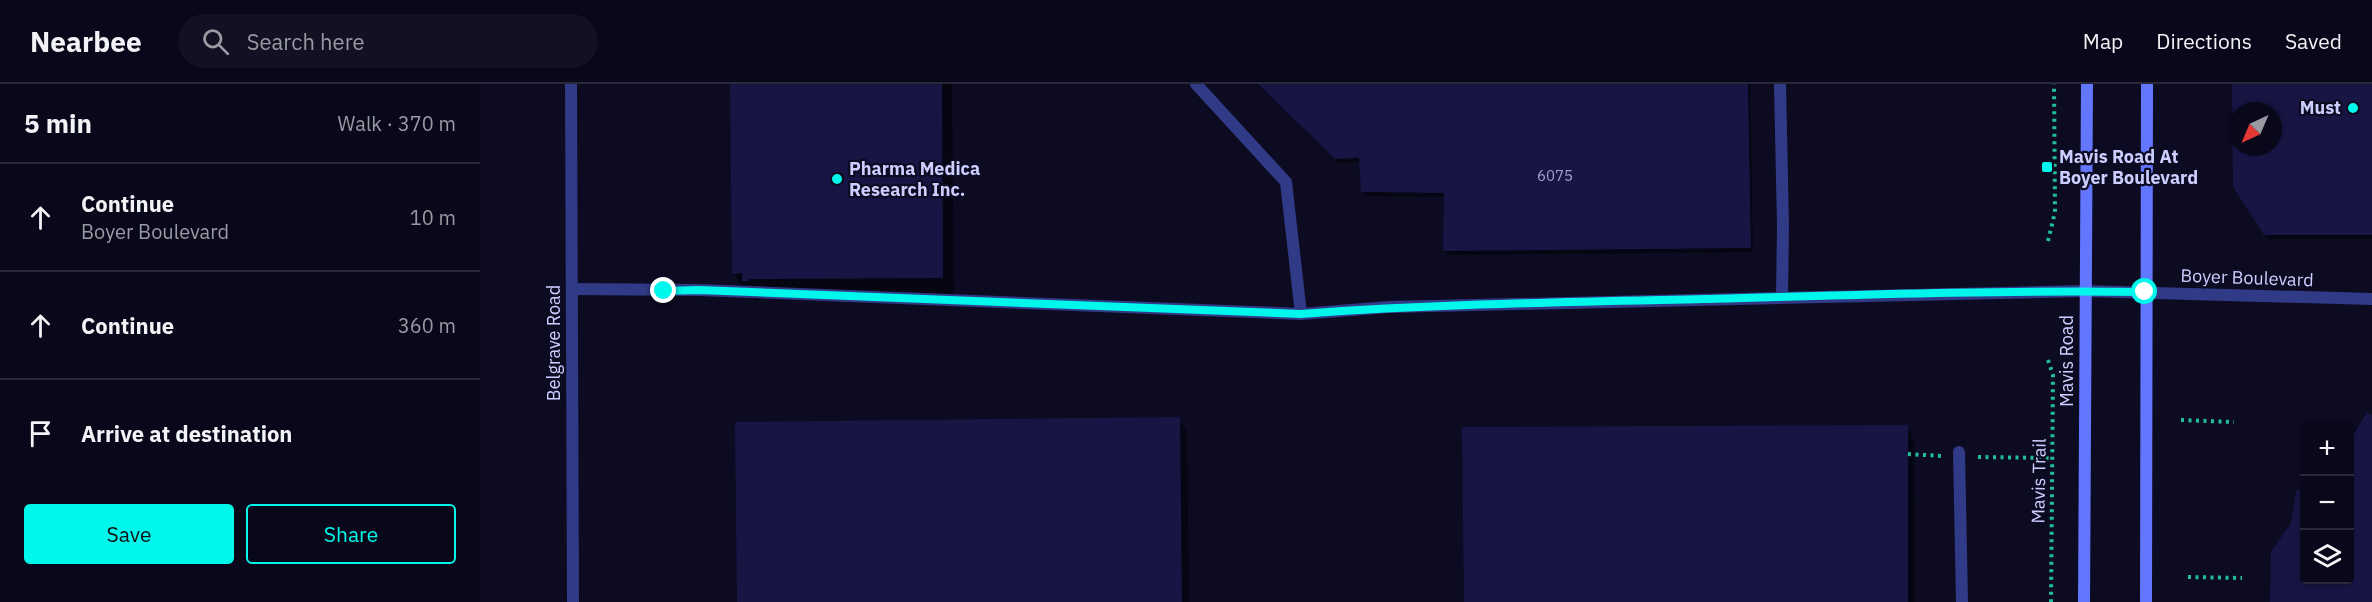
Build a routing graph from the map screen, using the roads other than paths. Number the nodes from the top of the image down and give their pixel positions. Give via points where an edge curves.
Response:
1 (571, 84) edge
2 (1196, 84) edge
3 (1780, 84) edge
4 (2087, 84) edge
5 (2147, 84) edge
6 (572, 289) junction
7 (2085, 291) junction
8 (2145, 292) junction
9 (1782, 297) junction
10 (2372, 299) edge
11 (1301, 314) junction
12 (1959, 452) dead end
13 (573, 602) edge
14 (1962, 602) edge
15 (2084, 602) edge
16 (2146, 602) edge

1 - 6 street, Belgrave Road
2 - 11 street via 1286,182
3 - 9 street
4 - 7 main road, Mavis Road
5 - 8 main road
6 - 11 street, Boyer Boulevard via 699,290
6 - 13 street, Belgrave Road
7 - 8 street, Boyer Boulevard
7 - 9 street, Boyer Boulevard
7 - 15 main road, Mavis Road
8 - 10 street, Boyer Boulevard
8 - 16 main road
9 - 11 street, Boyer Boulevard via 1389,307
12 - 14 street

